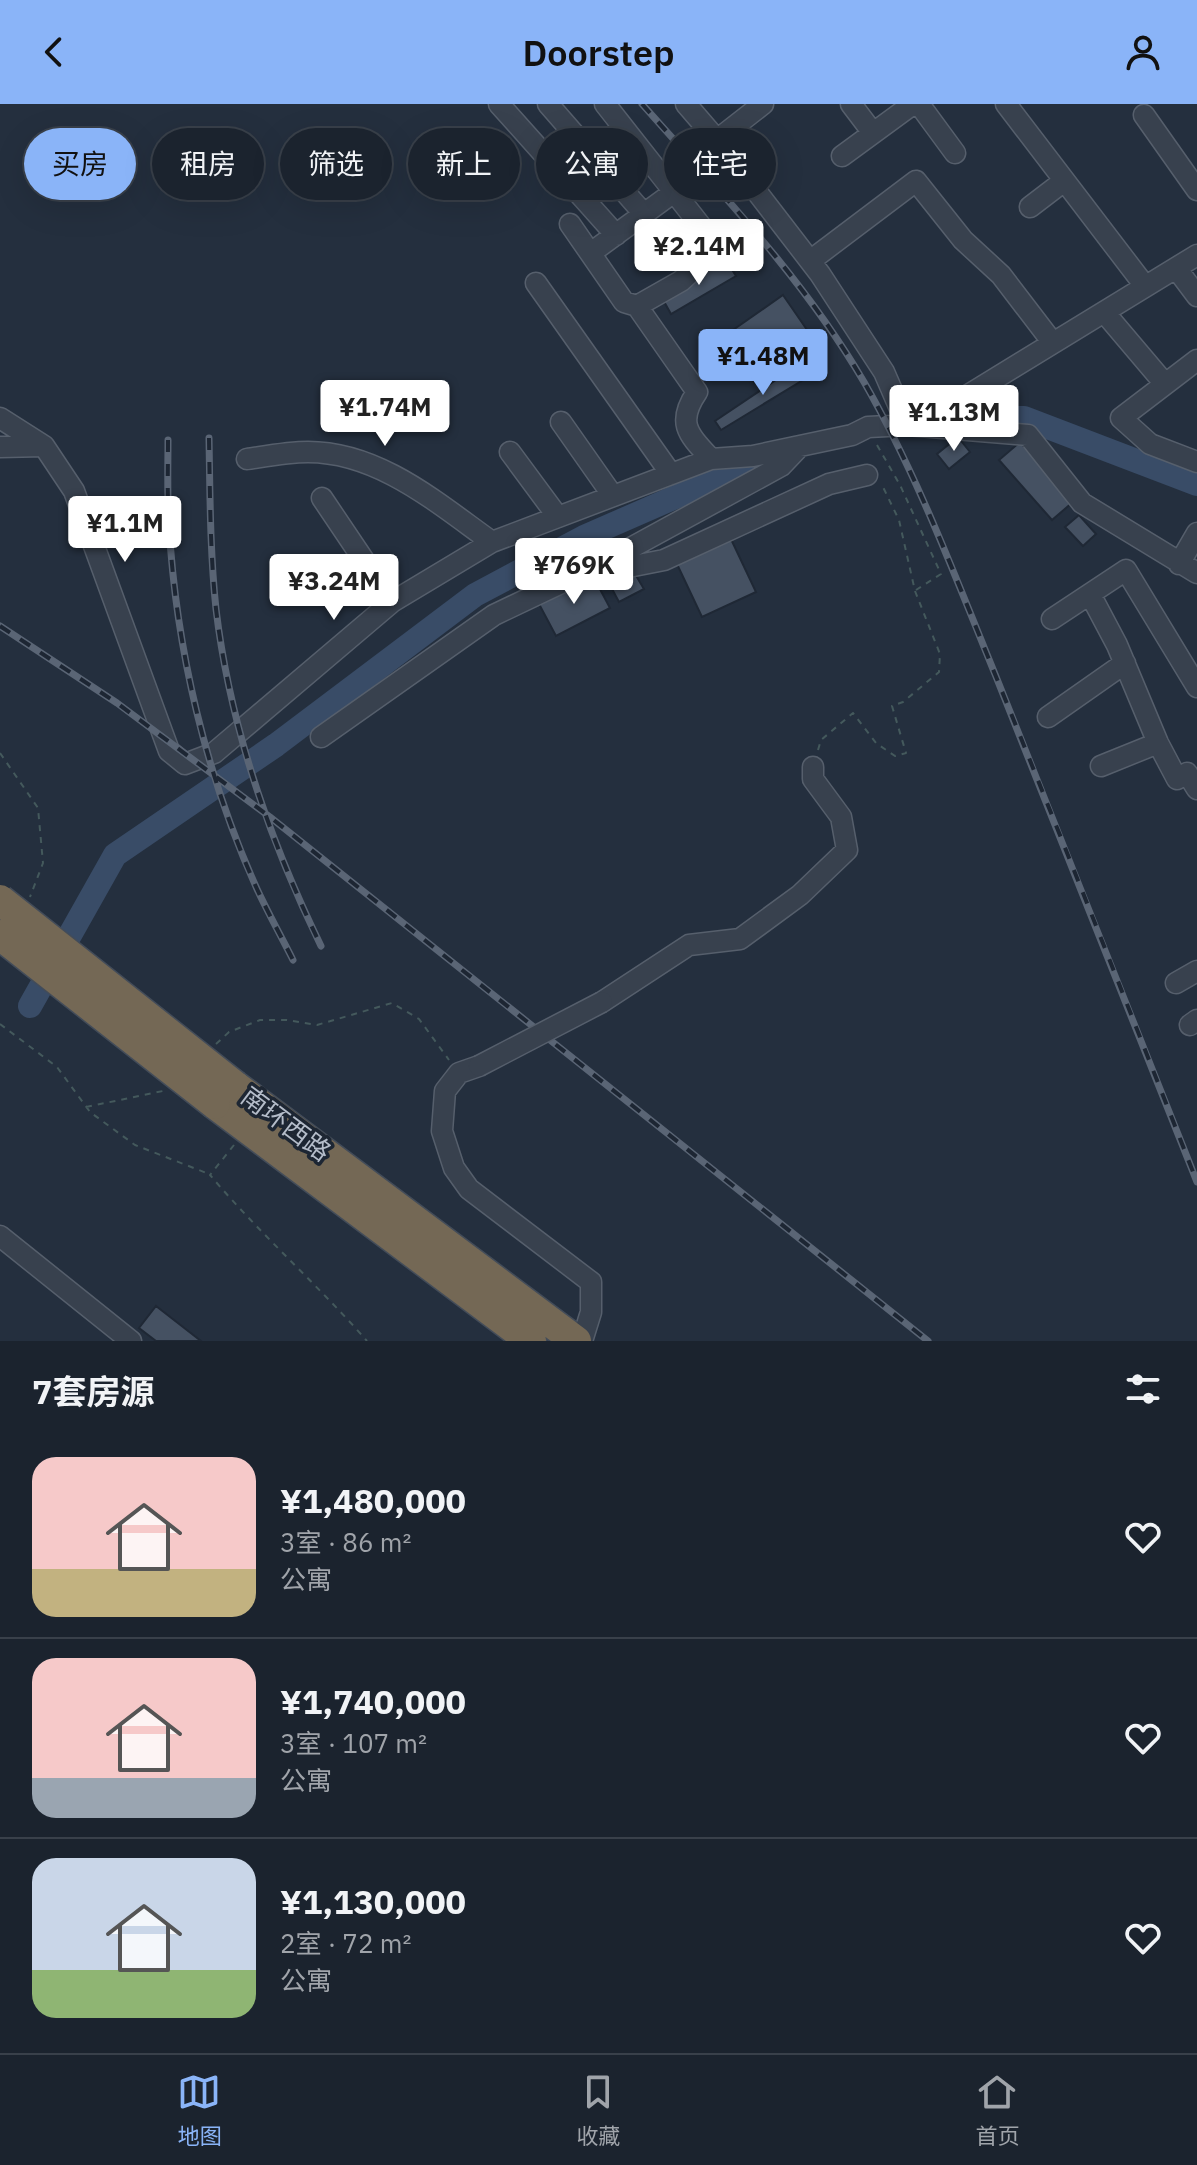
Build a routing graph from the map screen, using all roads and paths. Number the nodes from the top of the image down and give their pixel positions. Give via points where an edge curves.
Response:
1 (499, 104) edge
2 (548, 104) edge
3 (605, 104) edge
4 (686, 104) edge
5 (851, 104) edge
6 (916, 104) edge
7 (1006, 104) edge
8 (759, 105) edge
9 (1144, 115) dead end
10 (707, 128) edge
11 (731, 128) edge
12 (873, 133) junction
13 (955, 153) dead end
14 (842, 156) dead end
15 (664, 179) edge
16 (1064, 181) junction
17 (1197, 190) edge
18 (664, 199) edge
19 (680, 200) edge
20 (763, 200) edge
21 (1030, 207) dead end
22 (644, 214) junction
23 (570, 224) dead end
24 (616, 235) junction
25 (592, 252) junction
26 (1197, 255) edge
27 (810, 261) junction
28 (1176, 268) junction
29 (536, 283) dead end
30 (1145, 286) junction
31 (1197, 296) edge
32 (637, 306) junction
33 (1104, 312) junction
34 (1053, 343) junction
35 (1197, 360) edge
36 (1165, 384) junction
37 (0, 418) edge
38 (561, 422) dead end
39 (907, 425) junction
40 (868, 427) junction
41 (44, 446) junction
42 (800, 446) junction
43 (0, 447) edge
44 (510, 452) dead end
45 (247, 459) dead end
46 (711, 459) junction
47 (1197, 462) edge
48 (671, 474) junction
49 (867, 475) joint
50 (613, 496) junction
51 (322, 498) dead end
52 (558, 517) junction
53 (1197, 533) edge
54 (492, 542) junction
55 (605, 562) junction
56 (1188, 569) edge
57 (915, 591) junction
58 (1090, 594) junction
59 (392, 602) junction
60 (1052, 619) dead end
61 (1125, 663) junction
62 (1197, 687) edge
63 (1048, 717) dead end
64 (321, 737) dead end
65 (1158, 743) junction
66 (0, 753) edge
67 (1101, 766) dead end
68 (813, 767) joint
69 (1197, 789) edge
70 (12, 903) edge
71 (0, 935) edge
72 (1197, 971) edge
73 (1176, 983) dead end
74 (0, 1024) edge
75 (207, 1052) dead end
76 (469, 1069) junction
77 (163, 1092) dead end
78 (225, 1095) junction
79 (86, 1107) junction
80 (248, 1129) junction
81 (210, 1175) junction
82 (0, 1236) edge
83 (131, 1341) edge
84 (367, 1341) edge
85 (531, 1341) edge
86 (579, 1341) edge

1 - 24 street
2 - 22 street
3 - 15 street
4 - 10 street
5 - 12 street
6 - 12 street
6 - 13 street
7 - 16 street
8 - 11 street
9 - 17 street
12 - 14 street
16 - 21 street
16 - 30 street
18 - 22 street
19 - 32 street via 715,250 681,281
20 - 27 street
22 - 24 street
23 - 25 street
24 - 25 street
25 - 32 street via 624,302
26 - 28 street
27 - 34 street via 916,181 963,240 1001,275
27 - 39 street via 884,372
28 - 30 street
28 - 31 street
29 - 48 street
30 - 33 street
32 - 46 street via 697,392 684,422
33 - 34 street
33 - 36 street
34 - 39 street
35 - 36 street
36 - 47 street via 1121,418 1150,444
37 - 41 street
38 - 50 street
39 - 40 street
39 - 56 street via 1028,435 1082,503
40 - 42 street
40 - 57 path via 941,574
41 - 43 street
41 - 59 street via 74,491 169,751 185,764 214,753
42 - 46 street
42 - 55 street via 781,466
44 - 52 street
45 - 54 street via 308,452 364,463 402,479
46 - 48 street
48 - 50 street
49 - 55 street via 829,484 664,560 613,570
49 - 57 path via 877,476 899,520
50 - 52 street
51 - 59 street
52 - 54 street
53 - 56 street
54 - 59 street
55 - 64 street via 494,615
57 - 68 path via 940,654 939,672 892,706 906,753 895,756 876,743 853,713 821,740
58 - 60 street
58 - 61 street
58 - 62 street via 1126,570
61 - 63 street
61 - 65 street
65 - 67 street
65 - 69 street via 1177,779 1187,773
66 - 70 path via 38,808 43,863 31,896
68 - 76 street, bridge via 813,779 841,817 847,850 800,895 740,939 689,945 602,1002
70 - 78 highway, 南环西路, bridge
71 - 78 highway, 南环西路, bridge
72 - 73 street
74 - 79 path via 57,1067
75 - 76 path via 229,1032 260,1020 317,1025 392,1003 419,1019
76 - 86 street via 445,1091 442,1131 448,1156 469,1189 591,1282 591,1312
77 - 79 path
78 - 80 highway, 南环西路
78 - 86 highway, 南环西路
79 - 81 path via 135,1145
80 - 81 path
80 - 85 highway, 南环西路
81 - 84 path
82 - 83 street

